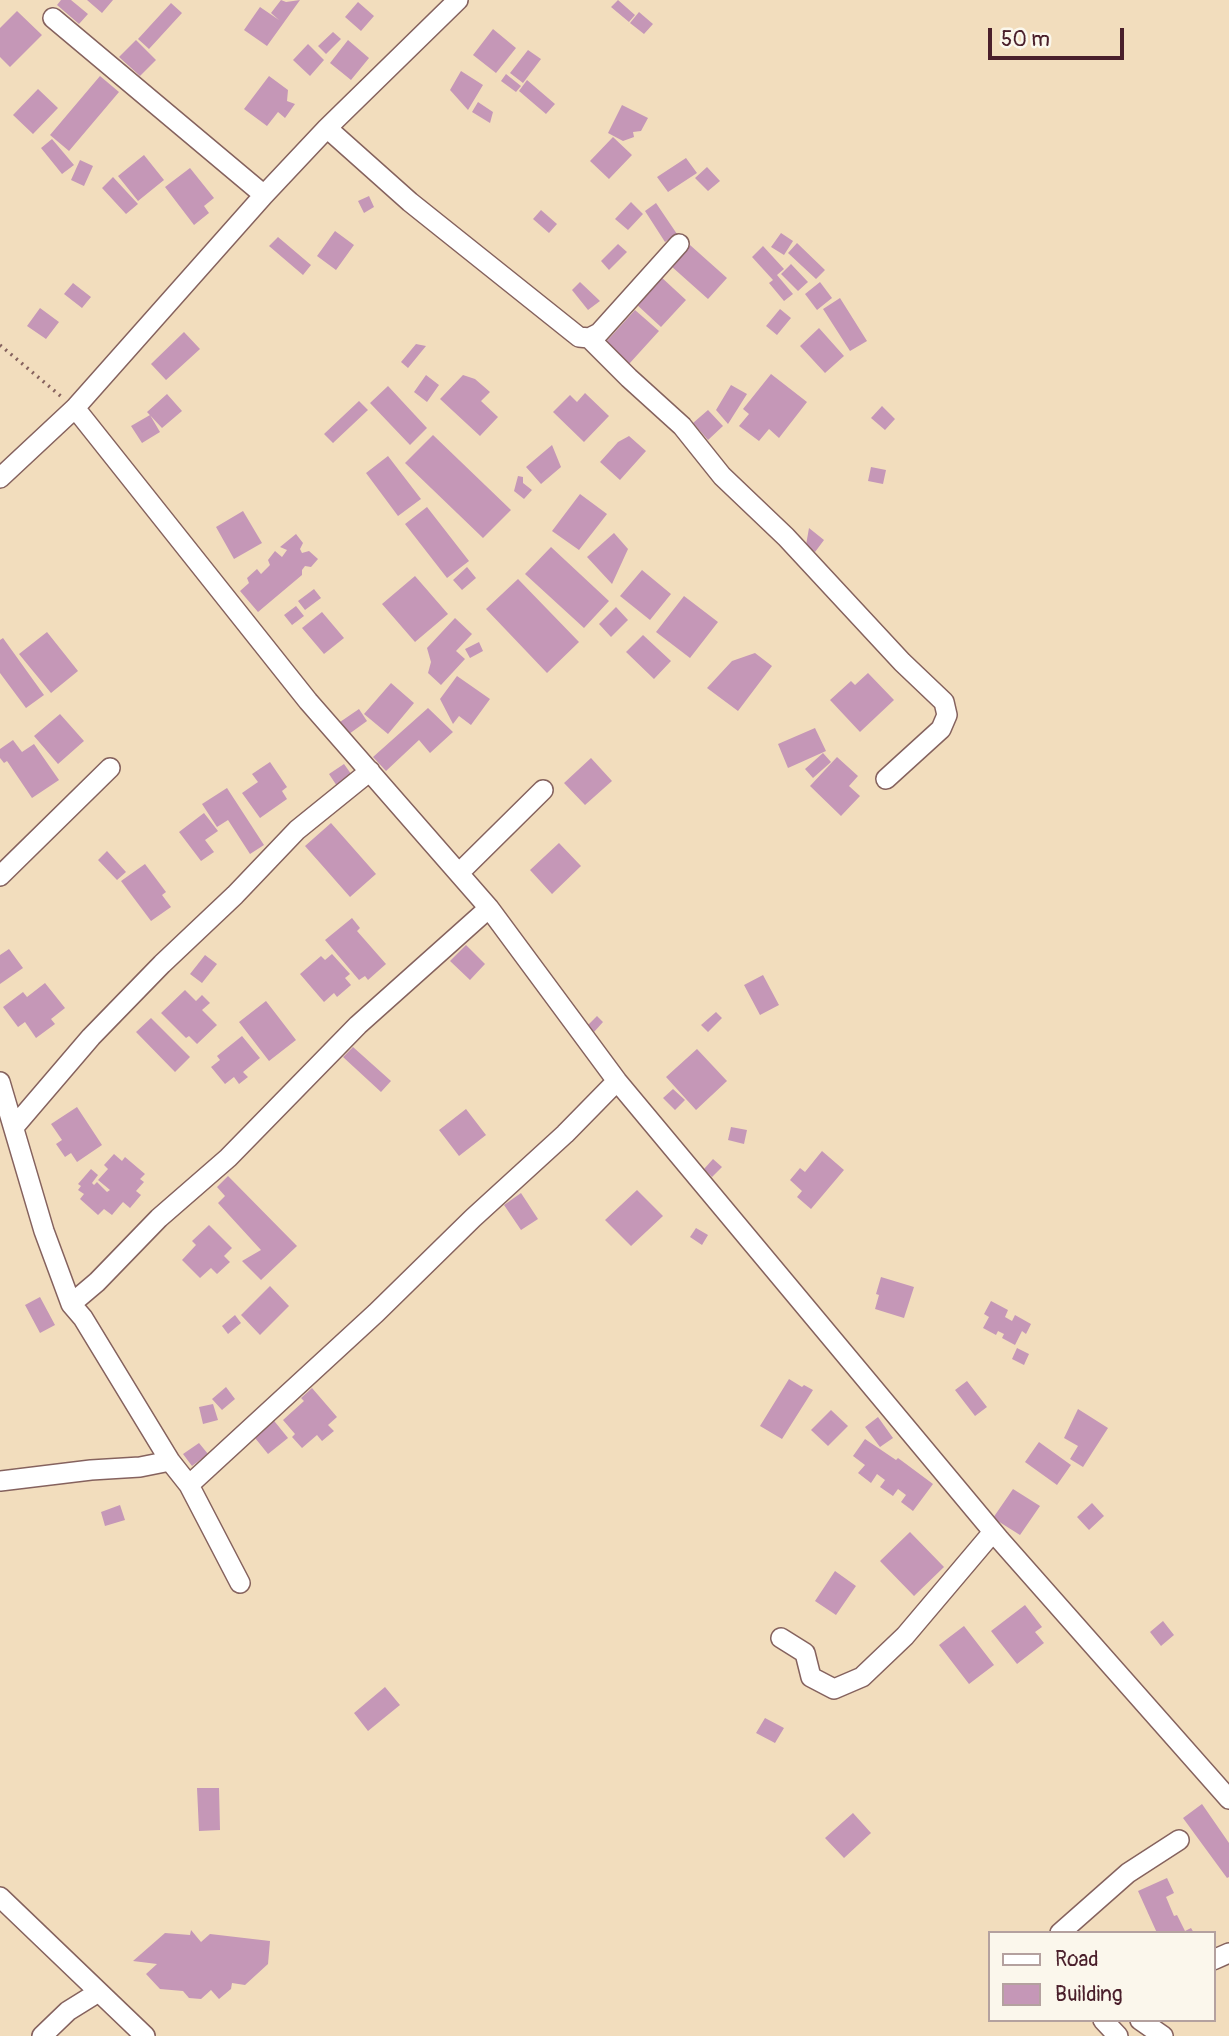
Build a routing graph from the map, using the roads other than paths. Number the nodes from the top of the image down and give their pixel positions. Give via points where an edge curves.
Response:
1 (458, 0) edge
2 (53, 18) dead end
3 (327, 128) junction
4 (264, 195) junction
5 (679, 244) dead end
6 (589, 338) junction
7 (75, 408) junction
8 (0, 478) edge
9 (110, 768) dead end
10 (370, 771) junction
11 (886, 779) dead end
12 (543, 790) dead end
13 (459, 873) junction
14 (0, 876) edge
15 (489, 908) junction
16 (617, 1081) junction
17 (0, 1082) edge
18 (14, 1127) junction
19 (71, 1304) junction
20 (170, 1461) junction
21 (0, 1481) edge
22 (189, 1485) junction
23 (993, 1532) junction
24 (240, 1583) dead end
25 (782, 1637) dead end
26 (1229, 1799) edge
27 (1179, 1840) dead end
28 (0, 1897) edge
29 (1062, 1931) edge
30 (97, 1993) junction
31 (1105, 2022) edge
32 (1143, 2022) edge
33 (41, 2036) edge
34 (145, 2036) edge
35 (1118, 2036) edge
36 (1163, 2036) edge

1 - 3 street
2 - 4 street
3 - 4 street
3 - 6 street via 572,333
4 - 7 street
5 - 6 street via 599,333
6 - 11 street via 682,426 722,477 944,702 947,715 942,729
7 - 8 street
7 - 10 street via 308,701
9 - 14 street
10 - 13 street
10 - 18 street via 297,830 162,964
12 - 13 street
13 - 15 street
15 - 16 street
15 - 19 street via 358,1025 229,1158
16 - 22 street
16 - 23 street
17 - 18 street
18 - 19 street
19 - 20 street
20 - 21 street
20 - 22 street
22 - 24 street
23 - 25 street via 905,1636 862,1677 834,1689 811,1677 804,1653
23 - 26 street
27 - 29 street via 1128,1873
28 - 30 street
30 - 33 street
30 - 34 street
31 - 35 street
32 - 36 street

